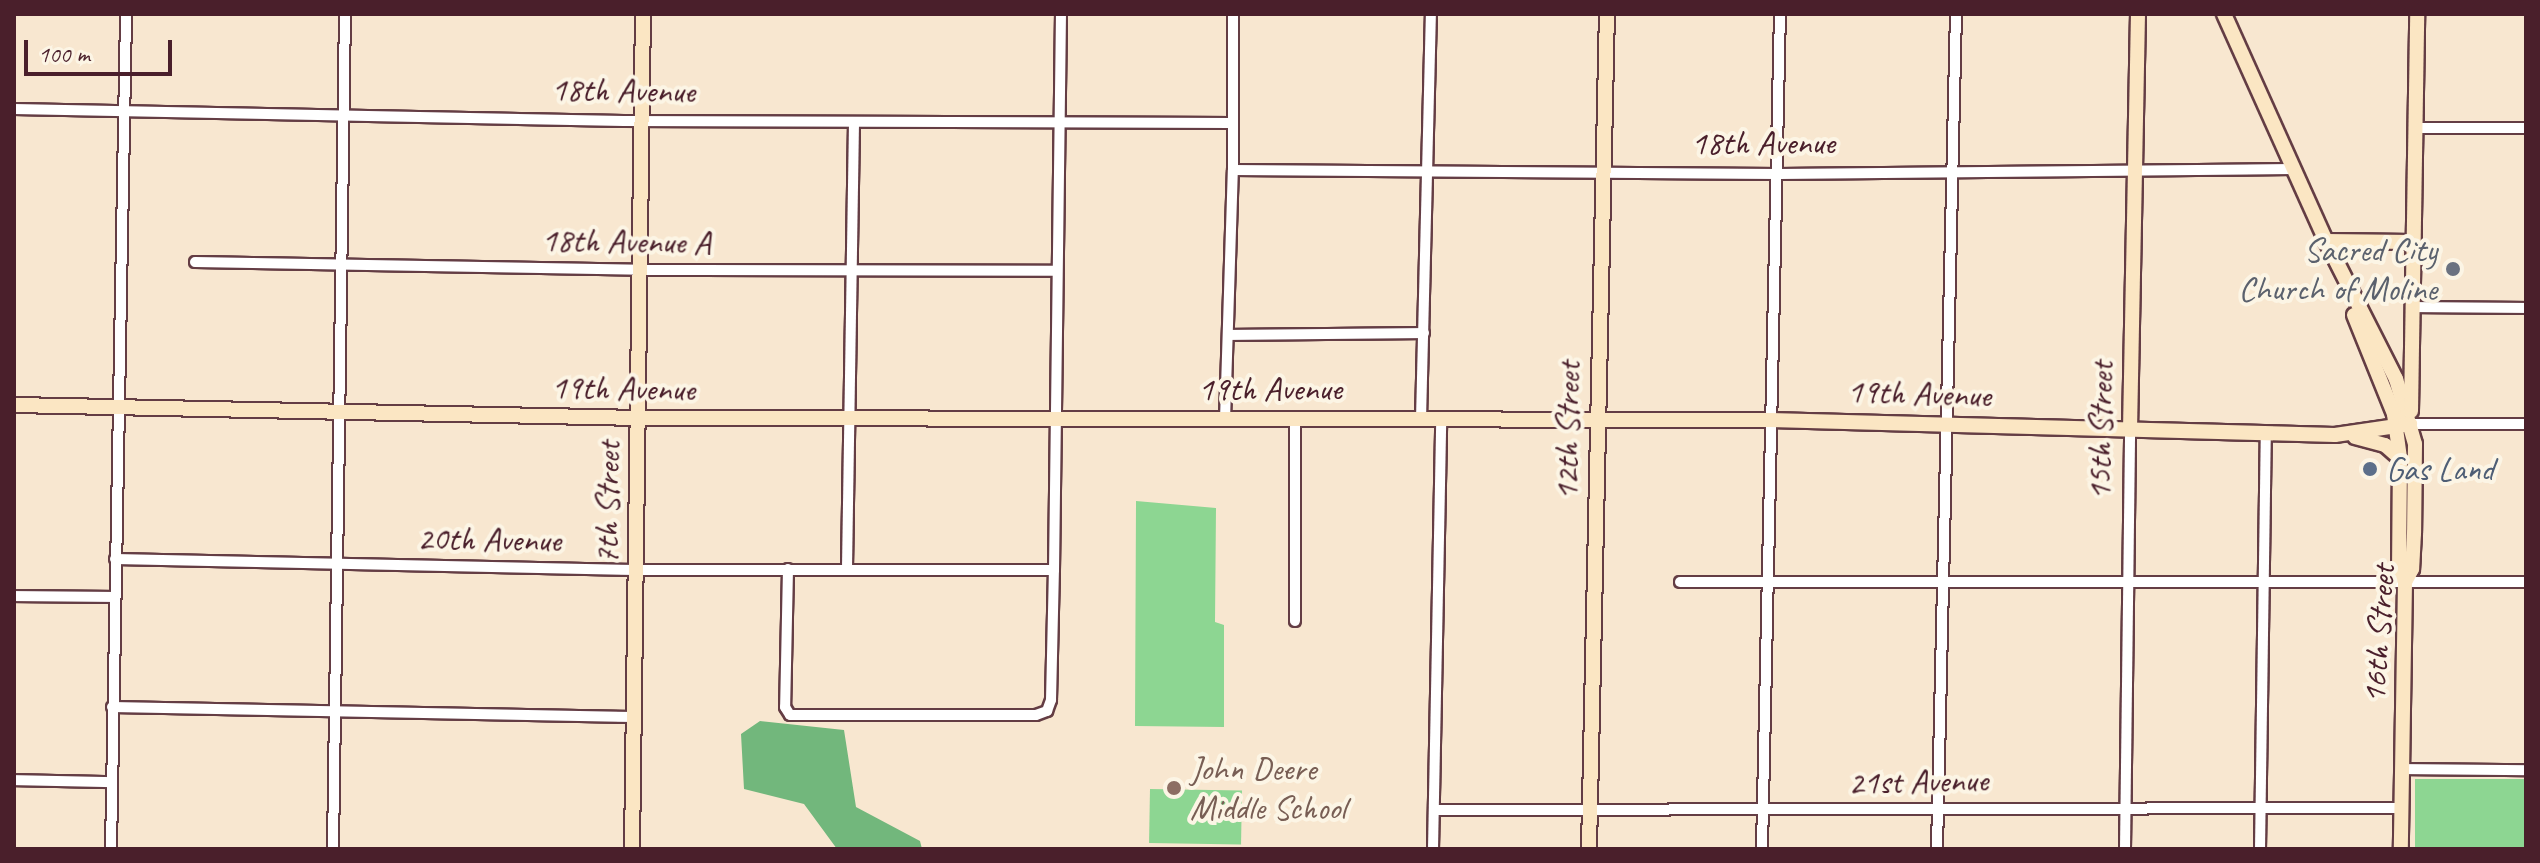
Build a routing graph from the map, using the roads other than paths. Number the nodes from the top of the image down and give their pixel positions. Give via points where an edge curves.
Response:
1 (126, 14) edge
2 (345, 14) edge
3 (643, 14) edge
4 (1061, 14) edge
5 (1233, 14) edge
6 (1431, 14) edge
7 (1607, 14) edge
8 (1780, 14) edge
9 (1956, 14) edge
10 (2138, 14) edge
11 (2224, 14) edge
12 (2417, 14) edge
13 (14, 109) edge
14 (123, 111) junction
15 (343, 115) junction
16 (642, 121) junction
17 (854, 122) junction
18 (1059, 122) junction
19 (1232, 123) junction
20 (2414, 128) junction
21 (2526, 128) edge
22 (2293, 169) junction
23 (1233, 170) junction
24 (1428, 171) junction
25 (2135, 171) junction
26 (1602, 172) junction
27 (1952, 172) junction
28 (1779, 174) junction
29 (2326, 241) junction
30 (2412, 242) junction
31 (195, 262) dead end
32 (342, 264) junction
33 (641, 270) junction
34 (853, 270) junction
35 (1057, 271) junction
36 (2412, 307) junction
37 (2526, 308) edge
38 (1424, 333) junction
39 (1229, 335) junction
40 (2385, 388) junction
41 (14, 405) edge
42 (116, 408) junction
43 (340, 413) junction
44 (639, 418) junction
45 (849, 419) junction
46 (1295, 419) junction
47 (1421, 419) junction
48 (1441, 419) junction
49 (1055, 420) junction
50 (1225, 420) junction
51 (1596, 420) junction
52 (1770, 420) junction
53 (1947, 424) junction
54 (2526, 424) edge
55 (2403, 425) junction
56 (2130, 430) junction
57 (2364, 432) junction
58 (2266, 434) junction
59 (2347, 435) junction
60 (2400, 458) junction
61 (115, 559) junction
62 (339, 564) junction
63 (847, 568) junction
64 (788, 569) junction
65 (637, 570) junction
66 (1054, 570) junction
67 (2263, 580) junction
68 (1943, 581) junction
69 (2128, 581) junction
70 (1680, 582) dead end
71 (1767, 582) junction
72 (2405, 582) junction
73 (2526, 582) edge
74 (14, 596) edge
75 (113, 597) junction
76 (1295, 621) dead end
77 (112, 707) junction
78 (337, 712) junction
79 (634, 717) junction
80 (2402, 769) junction
81 (2526, 770) edge
82 (14, 780) edge
83 (111, 782) junction
84 (2126, 808) junction
85 (2260, 808) junction
86 (2401, 808) junction
87 (1938, 809) junction
88 (1434, 810) junction
89 (1590, 810) junction
90 (1763, 811) junction
91 (111, 849) edge
92 (333, 849) edge
93 (632, 849) edge
94 (1433, 849) edge
95 (1589, 849) edge
96 (1762, 849) edge
97 (1937, 849) edge
98 (2125, 849) edge
99 (2260, 849) edge
100 (2401, 849) edge

1 - 14 street
2 - 15 street
3 - 16 street, 7th Street
4 - 18 street
5 - 19 street
6 - 24 street
7 - 26 street, 12th Street
8 - 28 street
9 - 27 street
10 - 25 street, 15th Street
11 - 22 street
12 - 20 street
13 - 14 street, 18th Avenue
14 - 15 street, 18th Avenue
14 - 42 street
15 - 16 street, 18th Avenue
15 - 32 street
16 - 17 street, 18th Avenue
16 - 33 street, 7th Street
17 - 18 street, 18th Avenue
17 - 34 street
18 - 19 street, 18th Avenue
18 - 35 street
19 - 23 street
20 - 21 street
20 - 30 street
22 - 25 street, 18th Avenue
22 - 29 street
23 - 24 street, 18th Avenue
23 - 39 street
24 - 26 street, 18th Avenue
24 - 38 street
25 - 27 street, 18th Avenue
25 - 56 street, 15th Street
26 - 28 street, 18th Avenue
26 - 51 street, 12th Street
27 - 28 street, 18th Avenue
27 - 53 street
28 - 52 street
29 - 30 street
29 - 40 street
29 - 55 street via 2386,355
30 - 36 street
31 - 32 street, 18th Avenue A
32 - 33 street, 18th Avenue A
32 - 43 street
33 - 34 street, 18th Avenue A
33 - 44 street, 7th Street
34 - 35 street, 18th Avenue A
34 - 45 street
35 - 49 street
36 - 37 street
36 - 55 street
38 - 39 street
38 - 47 street
39 - 50 street
40 - 55 street
40 - 57 street via 2384,412
41 - 42 street, 19th Avenue
42 - 43 street, 19th Avenue
42 - 61 street
43 - 44 street, 19th Avenue
43 - 62 street
44 - 45 street, 19th Avenue
44 - 65 street, 7th Street
45 - 49 street, 19th Avenue
45 - 63 street
46 - 47 street, 19th Avenue
46 - 50 street, 19th Avenue
46 - 76 street
47 - 48 street, 19th Avenue
48 - 51 street, 19th Avenue
48 - 88 street
49 - 50 street, 19th Avenue
49 - 66 street
51 - 52 street, 19th Avenue
51 - 89 street, 12th Street
52 - 53 street, 19th Avenue
52 - 71 street
53 - 56 street, 19th Avenue
53 - 68 street
54 - 55 street, 19th Avenue
55 - 57 street, 19th Avenue
55 - 60 street
55 - 72 street, 16th Street via 2417,474 2412,569
56 - 58 street, 19th Avenue
56 - 69 street, 15th Street
57 - 59 street, 19th Avenue
58 - 59 street, 19th Avenue
58 - 67 street
59 - 60 street via 2385,445
60 - 72 street via 2399,568
61 - 62 street, 20th Avenue
61 - 75 street
62 - 65 street, 20th Avenue
62 - 78 street
63 - 64 street, 20th Avenue
63 - 66 street, 20th Avenue
64 - 65 street, 20th Avenue
64 - 66 street via 785,707 790,715 1047,711
65 - 79 street, 7th Street
67 - 69 street
67 - 72 street
67 - 85 street
68 - 69 street
68 - 71 street
68 - 87 street
69 - 84 street, 15th Street
70 - 71 street
71 - 90 street
72 - 73 street
72 - 80 street, 16th Street
74 - 75 street
75 - 77 street
77 - 78 street
77 - 83 street
78 - 79 street
78 - 92 street
79 - 93 street, 7th Street
80 - 81 street
80 - 86 street, 16th Street
82 - 83 street
83 - 91 street
84 - 85 street, 21st Avenue
84 - 87 street, 21st Avenue
84 - 98 street, 15th Street
85 - 86 street, 21st Avenue
85 - 99 street
86 - 100 street, 16th Street
87 - 90 street, 21st Avenue
87 - 97 street
88 - 89 street, 21st Avenue
88 - 94 street
89 - 90 street, 21st Avenue
89 - 95 street, 12th Street
90 - 96 street

